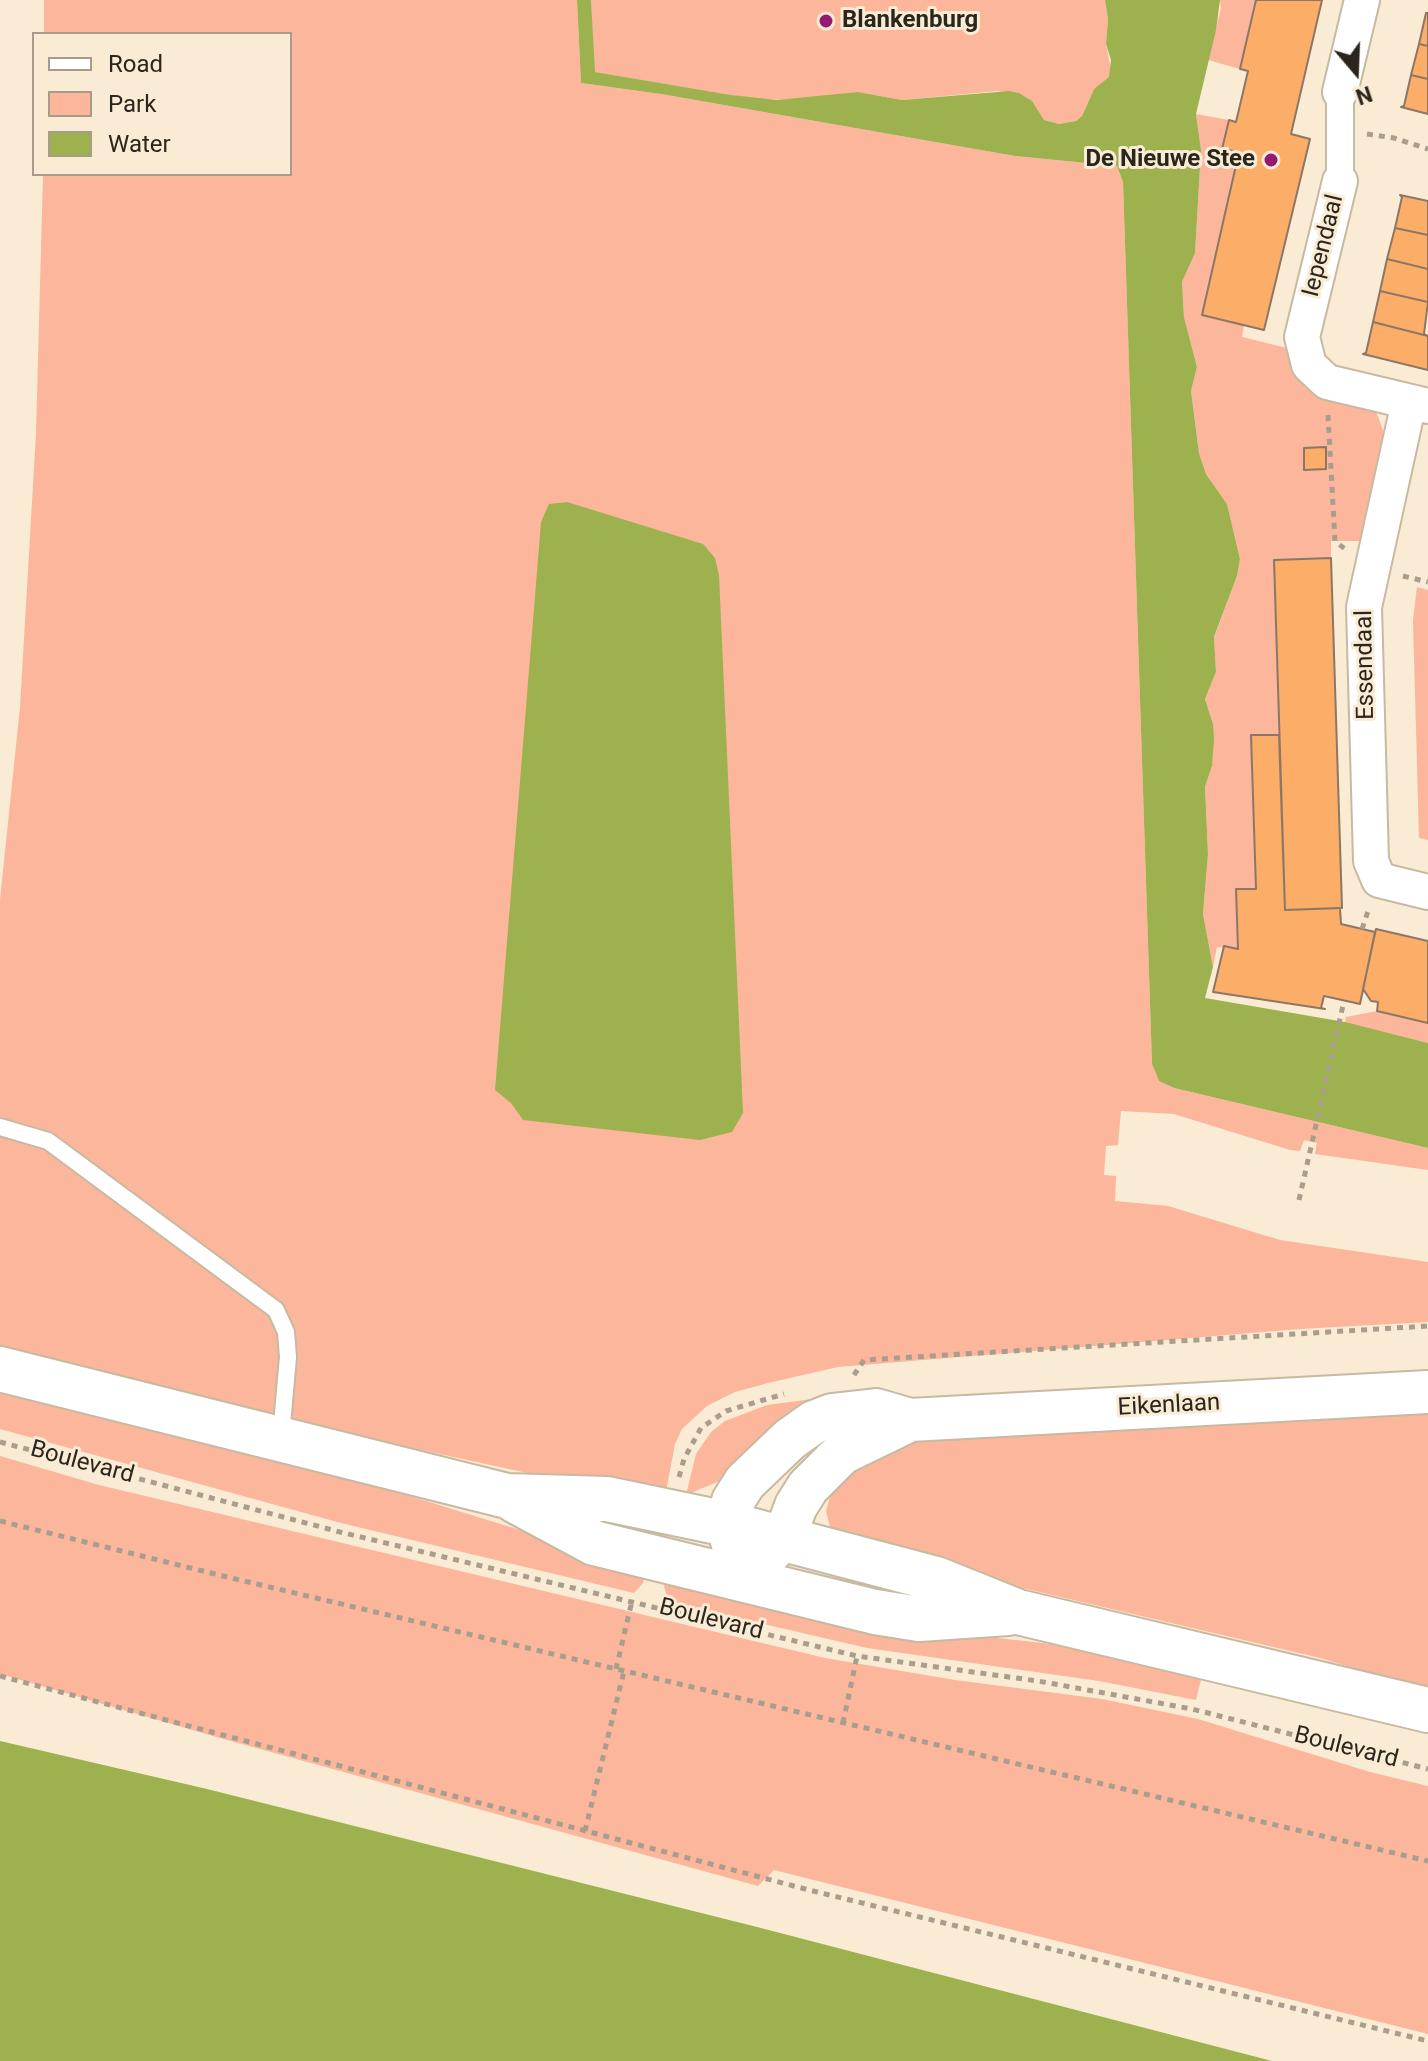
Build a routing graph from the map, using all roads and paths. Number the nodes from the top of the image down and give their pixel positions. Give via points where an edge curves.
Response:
1 (1362, 0) edge
2 (1340, 92) joint
3 (1340, 129) junction
4 (1428, 149) edge
5 (1340, 181) joint
6 (1418, 404) edge
7 (1428, 892) edge
8 (1344, 1001) dead end
9 (0, 1127) edge
10 (1299, 1200) dead end
11 (1428, 1326) edge
12 (0, 1369) edge
13 (850, 1380) dead end
14 (1428, 1392) edge
15 (910, 1420) junction
16 (281, 1438) junction
17 (0, 1442) edge
18 (507, 1496) junction
19 (0, 1521) edge
20 (727, 1524) junction
21 (784, 1538) junction
22 (743, 1579) junction
23 (632, 1601) junction
24 (1018, 1612) junction
25 (857, 1656) junction
26 (616, 1669) junction
27 (624, 1671) junction
28 (0, 1676) edge
29 (1428, 1710) edge
30 (843, 1723) junction
31 (1428, 1769) edge
32 (585, 1831) junction
33 (1428, 1861) edge
34 (1428, 2041) edge

1 - 2 street, Iependaal
2 - 3 street, Iependaal
3 - 4 path
3 - 5 street, Iependaal
5 - 6 street, Iependaal via 1302,337 1309,365 1327,382
6 - 7 street, Essendaal via 1364,607 1371,861 1379,880
8 - 10 path
9 - 16 lane via 48,1141 276,1310 286,1332 288,1357
11 - 13 path via 864,1360
12 - 16 main road, Boulevard
14 - 15 street, Eikenlaan
15 - 20 street, Eikenlaan via 876,1410 814,1422 745,1482
15 - 21 street, Eikenlaan via 842,1453 808,1487
16 - 18 main road, Boulevard
17 - 23 path, Boulevard via 340,1532
18 - 20 main road, Boulevard via 607,1499
18 - 22 main road, Boulevard via 594,1543
19 - 26 path
20 - 21 main road, Boulevard
20 - 22 street
21 - 22 street, Eikenlaan
21 - 24 main road, Boulevard via 936,1579
22 - 24 main road, Boulevard via 919,1619
23 - 25 path, Boulevard
23 - 26 path
24 - 29 main road, Boulevard
25 - 30 path
25 - 31 path, Boulevard via 1192,1709
26 - 27 path
27 - 30 path
27 - 32 path
28 - 32 path
30 - 33 path
32 - 34 path

